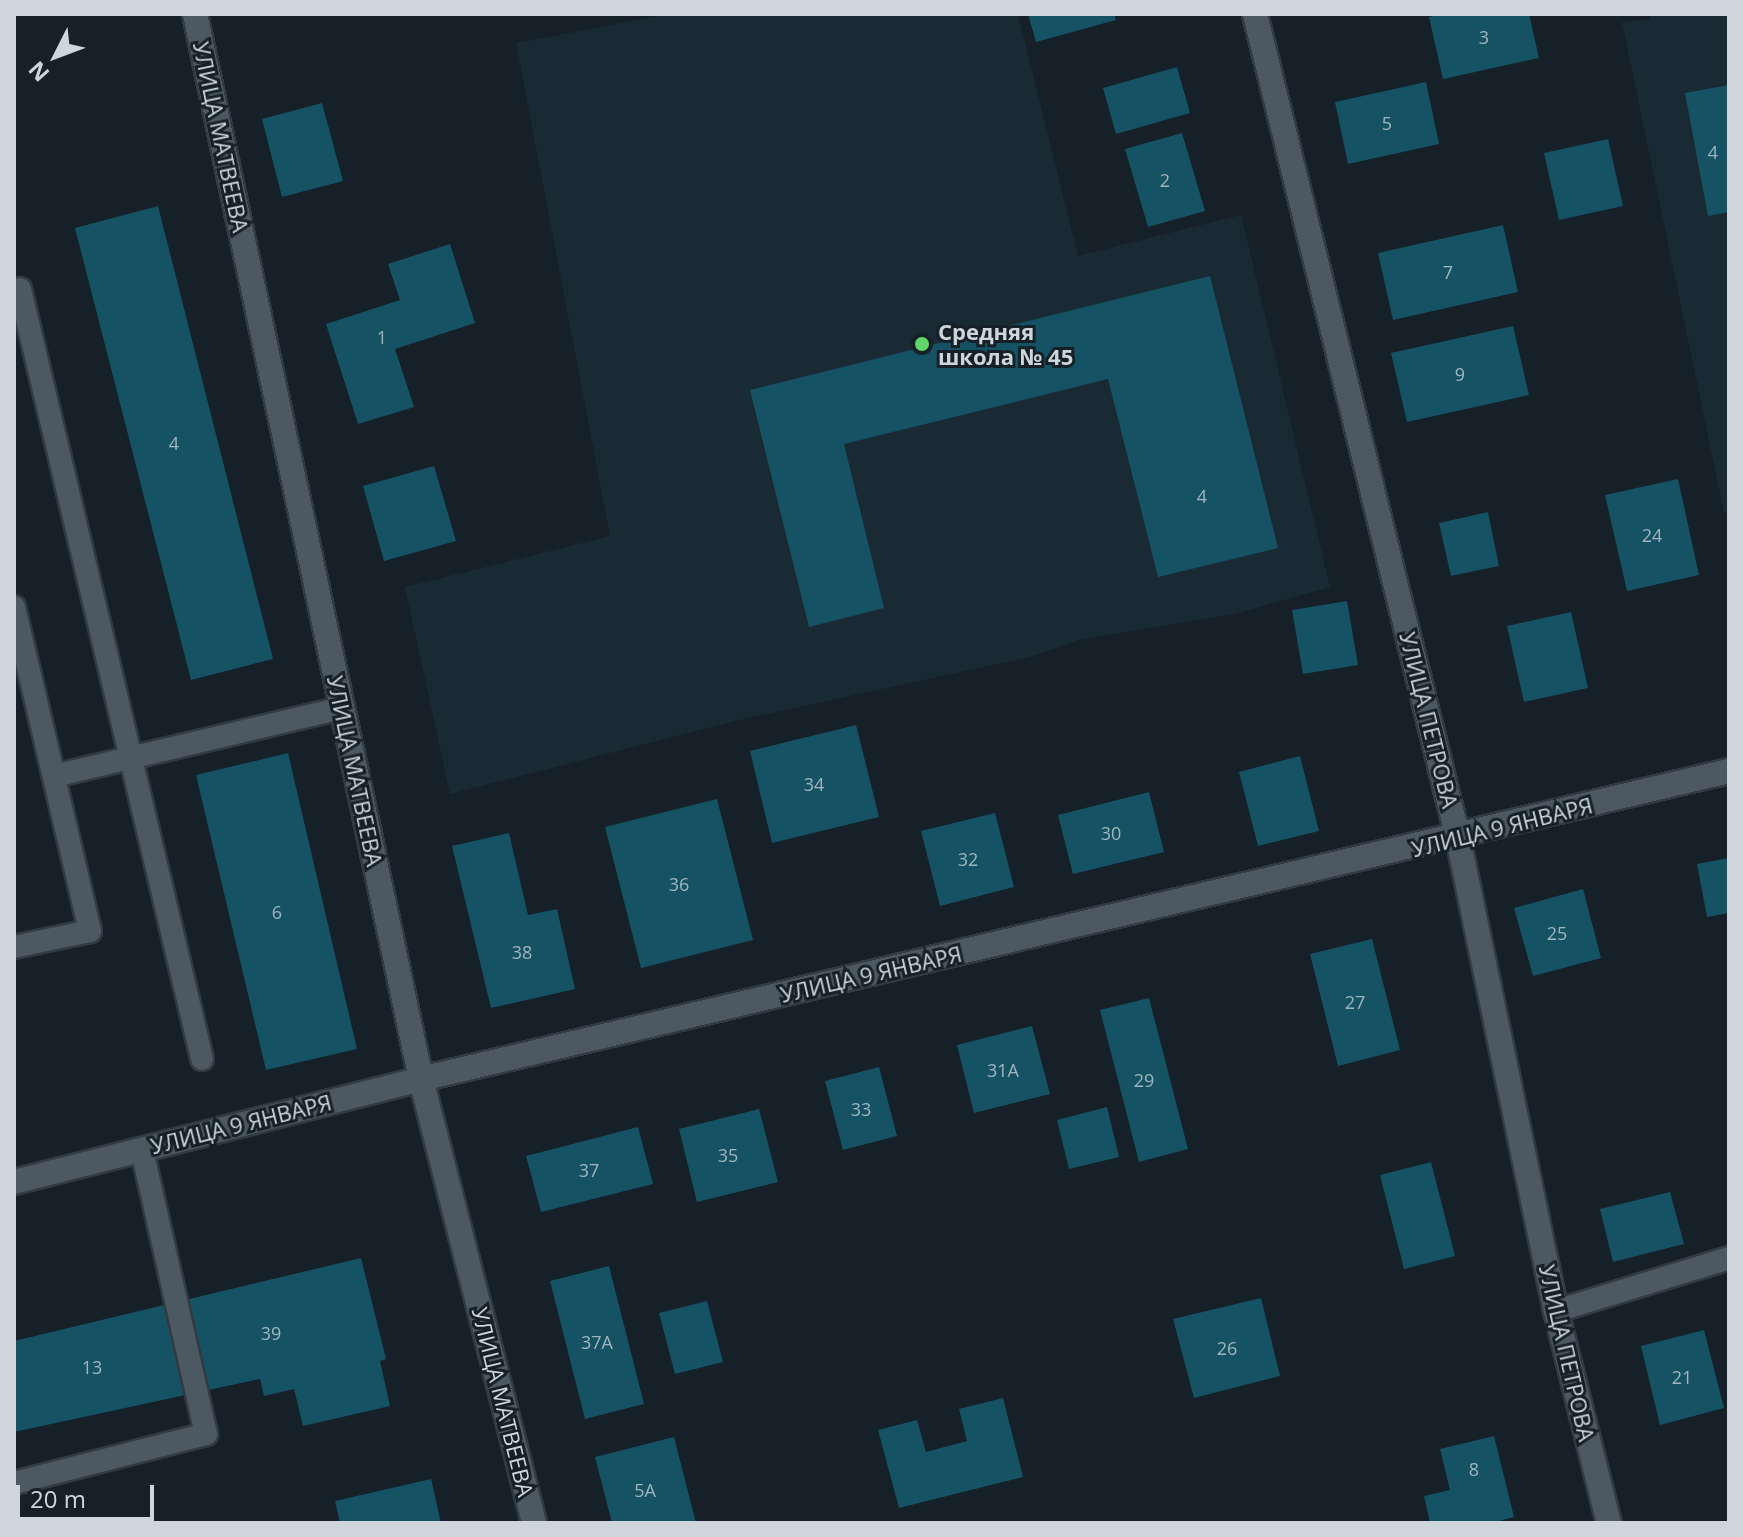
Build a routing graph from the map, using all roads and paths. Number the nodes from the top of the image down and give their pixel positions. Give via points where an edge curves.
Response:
1 (195, 14) edge
2 (1255, 14) edge
3 (20, 289) dead end
4 (14, 607) edge
5 (342, 708) junction
6 (131, 758) junction
7 (1729, 771) edge
8 (54, 776) junction
9 (1458, 838) junction
10 (14, 947) edge
11 (202, 1059) dead end
12 (421, 1079) junction
13 (142, 1149) junction
14 (14, 1182) edge
15 (1729, 1258) edge
16 (1556, 1311) junction
17 (14, 1483) edge
18 (534, 1523) edge
19 (1609, 1523) edge

1 - 5 street, УЛИЦА МАТВЕЕВА
2 - 9 street, УЛИЦА ПЕТРОВА
3 - 6 lane
4 - 8 lane
5 - 6 lane
5 - 12 street, УЛИЦА МАТВЕЕВА
6 - 8 lane
6 - 11 lane
7 - 9 street, УЛИЦА 9 ЯНВАРЯ
8 - 10 lane via 90,931
9 - 12 street, УЛИЦА 9 ЯНВАРЯ
9 - 16 street, УЛИЦА ПЕТРОВА
12 - 13 street, УЛИЦА 9 ЯНВАРЯ
12 - 18 street, УЛИЦА МАТВЕЕВА
13 - 14 street, УЛИЦА 9 ЯНВАРЯ
13 - 17 lane via 206,1434
15 - 16 lane
16 - 19 street, УЛИЦА ПЕТРОВА

